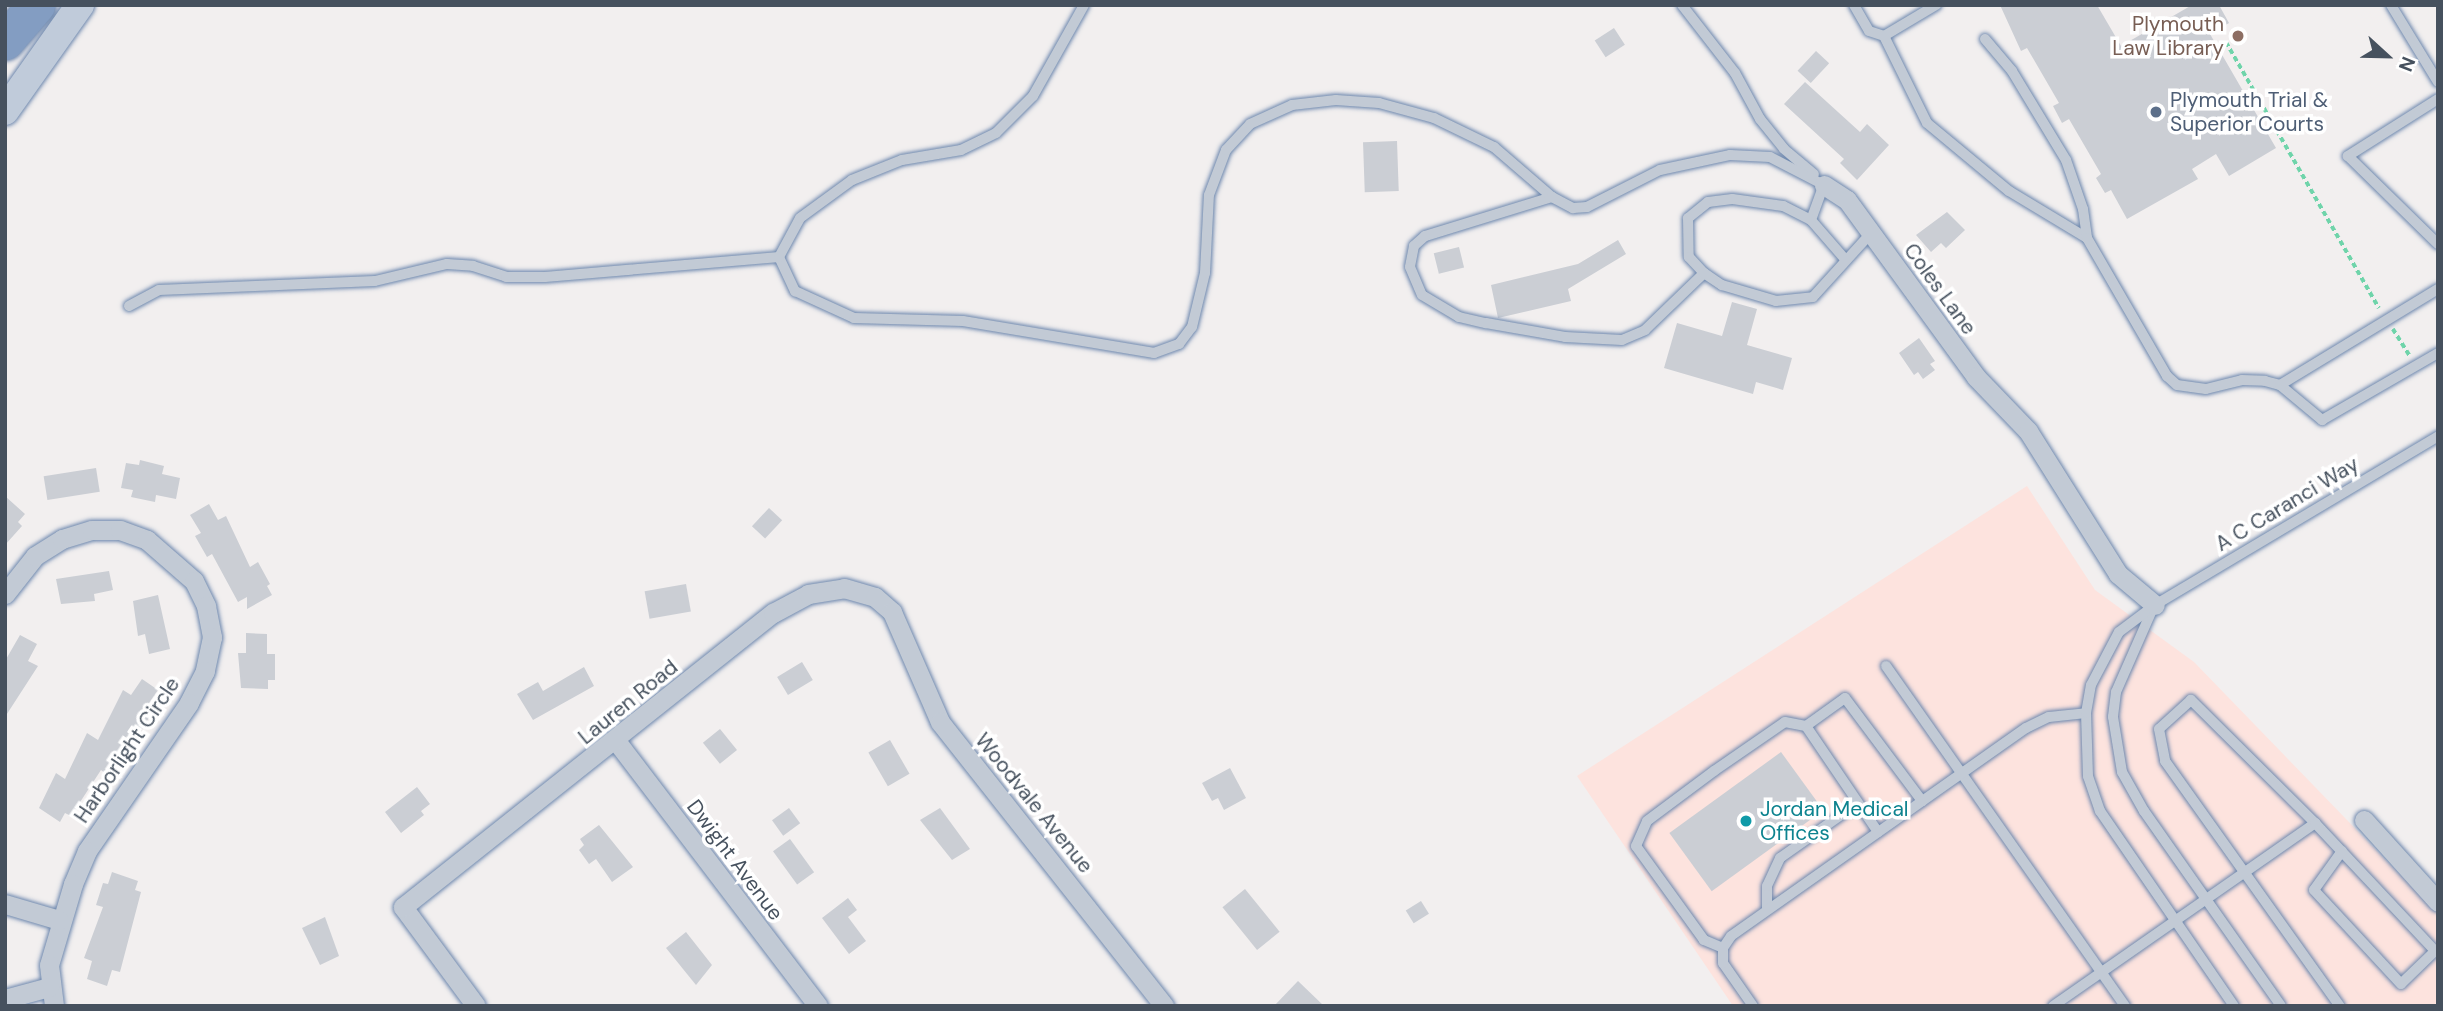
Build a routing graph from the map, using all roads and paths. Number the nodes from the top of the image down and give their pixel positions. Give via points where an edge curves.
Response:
1 (36, 5) edge
2 (80, 5) edge
3 (1084, 5) edge
4 (1682, 5) edge
5 (1854, 5) edge
6 (1937, 5) edge
7 (2391, 5) edge
8 (1884, 36) junction
9 (1985, 39) dead end
10 (5, 41) edge
11 (2226, 42) dead end
12 (2438, 82) edge
13 (2438, 99) edge
14 (5, 111) edge
15 (1824, 185) junction
16 (1552, 197) junction
17 (1811, 220) junction
18 (1872, 232) junction
19 (2087, 239) junction
20 (2438, 244) edge
21 (779, 257) junction
22 (1844, 258) junction
23 (1704, 273) junction
24 (2438, 289) edge
25 (129, 306) dead end
26 (2386, 319) junction
27 (2438, 353) edge
28 (2416, 366) junction
29 (2280, 385) junction
30 (2438, 436) edge
31 (5, 594) edge
32 (2155, 605) junction
33 (894, 614) joint
34 (1886, 666) dead end
35 (2086, 713) junction
36 (1806, 726) junction
37 (617, 742) junction
38 (1962, 772) junction
39 (1922, 801) junction
40 (1858, 803) junction
41 (2364, 820) dead end
42 (2315, 823) junction
43 (1878, 832) junction
44 (2342, 851) junction
45 (2243, 874) junction
46 (2206, 899) junction
47 (2438, 902) edge
48 (5, 904) edge
49 (1767, 910) junction
50 (59, 920) junction
51 (2176, 920) junction
52 (1723, 948) junction
53 (2101, 973) junction
54 (52, 996) edge
55 (5, 999) edge
56 (476, 1006) edge
57 (818, 1006) edge
58 (1164, 1006) edge
59 (1753, 1006) edge
60 (2053, 1006) edge
61 (2124, 1006) edge
62 (2234, 1006) edge
63 (2281, 1006) edge
64 (2340, 1006) edge

1 - 10 highway
2 - 14 main road
3 - 21 lane via 1032,96 996,132 961,150 902,160 852,180 800,218
4 - 15 lane, Coles Lane via 1735,73 1760,120
5 - 8 lane via 1869,30
6 - 8 lane
7 - 12 lane
8 - 19 lane via 1927,122 2009,191
9 - 19 lane via 2011,71 2066,160 2084,209
11 - 26 path
13 - 20 lane via 2348,156
15 - 16 lane via 1770,157 1730,155 1660,170 1584,208
15 - 17 lane
15 - 18 street, Coles Lane via 1847,200
16 - 21 lane via 1494,147 1419,113 1336,100 1277,109 1237,136 1218,165 1209,195 1205,273 1192,327 1179,344 1154,353 963,321 854,318 795,290
16 - 23 lane via 1425,236 1414,246 1413,283 1435,306 1459,317 1565,337 1622,340 1645,330
17 - 22 lane
17 - 23 lane via 1783,206 1753,200 1708,202 1688,218 1685,239 1689,257
18 - 22 lane
18 - 32 street, Coles Lane via 1976,377 2028,431 2118,574
19 - 29 lane via 2167,376 2177,385 2206,389 2242,380
21 - 25 lane via 545,277 506,277 473,266 447,264 375,281 159,290
22 - 23 lane via 1813,297 1795,302 1732,288
24 - 26 lane
26 - 28 path
26 - 29 lane
27 - 28 lane
28 - 29 lane via 2322,420
30 - 32 lane, A C Caranci Way
31 - 50 street, Harborlight Circle via 35,556 62,539 92,530 120,530 147,540 194,582 206,606 212,637 205,671 189,703 87,851
32 - 35 lane, A C Caranci Way via 2119,632 2091,685
32 - 46 lane via 2116,692 2116,744 2122,772 2144,811
33 - 37 street, Lauren Road via 875,597 855,590 808,594 756,626
33 - 58 street, Woodvale Avenue via 940,722
34 - 38 lane
35 - 38 lane via 2049,717
35 - 51 lane, A C Caranci Way via 2088,776 2100,811
36 - 39 lane via 1845,698
36 - 40 lane
36 - 52 lane via 1785,722 1724,764 1647,821 1636,846 1704,940
37 - 56 street, Lauren Road via 403,907
37 - 57 street, Dwight Avenue
38 - 39 lane
38 - 53 lane
39 - 43 lane
40 - 43 lane
40 - 49 lane via 1780,858 1768,886
41 - 47 street
42 - 44 lane
42 - 45 lane
42 - 45 lane via 2192,700 2159,729 2165,761
43 - 49 lane
44 - 44 lane via 2314,890 2401,984 2435,951
45 - 46 lane
45 - 64 lane
46 - 51 lane
46 - 63 lane
48 - 50 street
49 - 52 lane via 1731,936
50 - 54 street, Harborlight Circle
51 - 53 lane
51 - 62 lane, A C Caranci Way
52 - 59 lane via 1723,963
53 - 60 lane
53 - 61 lane
54 - 55 street, Harborlight Circle

